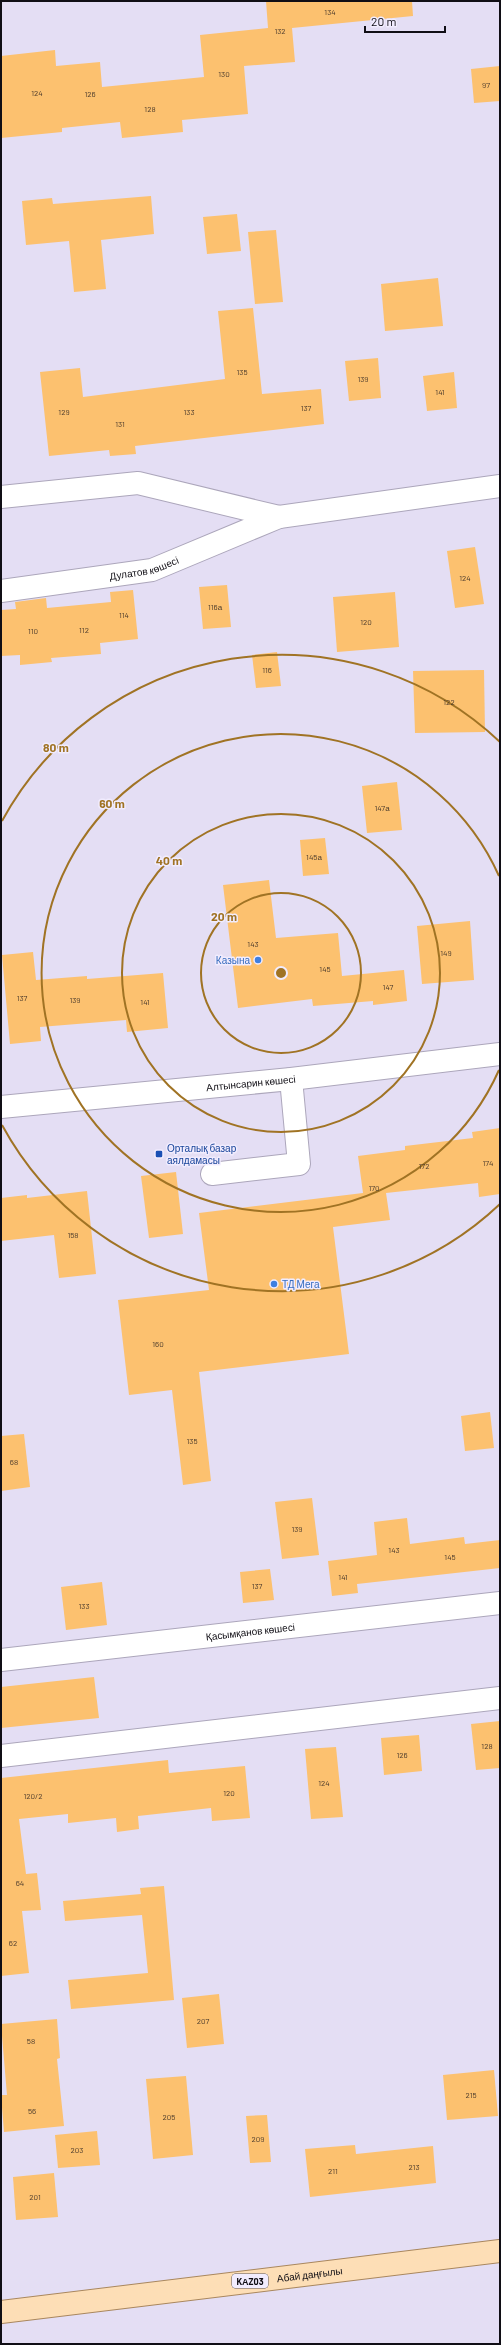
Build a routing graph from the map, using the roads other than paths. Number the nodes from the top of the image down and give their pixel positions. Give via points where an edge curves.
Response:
1 (500, 486) edge
2 (1, 497) edge
3 (279, 517) junction
4 (1, 592) edge
5 (500, 1054) edge
6 (291, 1079) junction
7 (1, 1107) edge
8 (212, 1174) dead end
9 (500, 1603) edge
10 (1, 1660) edge
11 (500, 1698) edge
12 (1, 1756) edge
13 (500, 2251) edge
14 (1, 2312) edge

1 - 3 street, Дулатов көшесі
2 - 3 street, Дулатов көшесі via 138,483
3 - 4 street, Дулатов көшесі via 152,570
5 - 6 street, Алтынсарин көшесі
6 - 7 street, Алтынсарин көшесі
6 - 8 street via 299,1164
9 - 10 street, Қасымқанов көшесі
11 - 12 street
13 - 14 main road, Абай даңғылы / KАZ03

